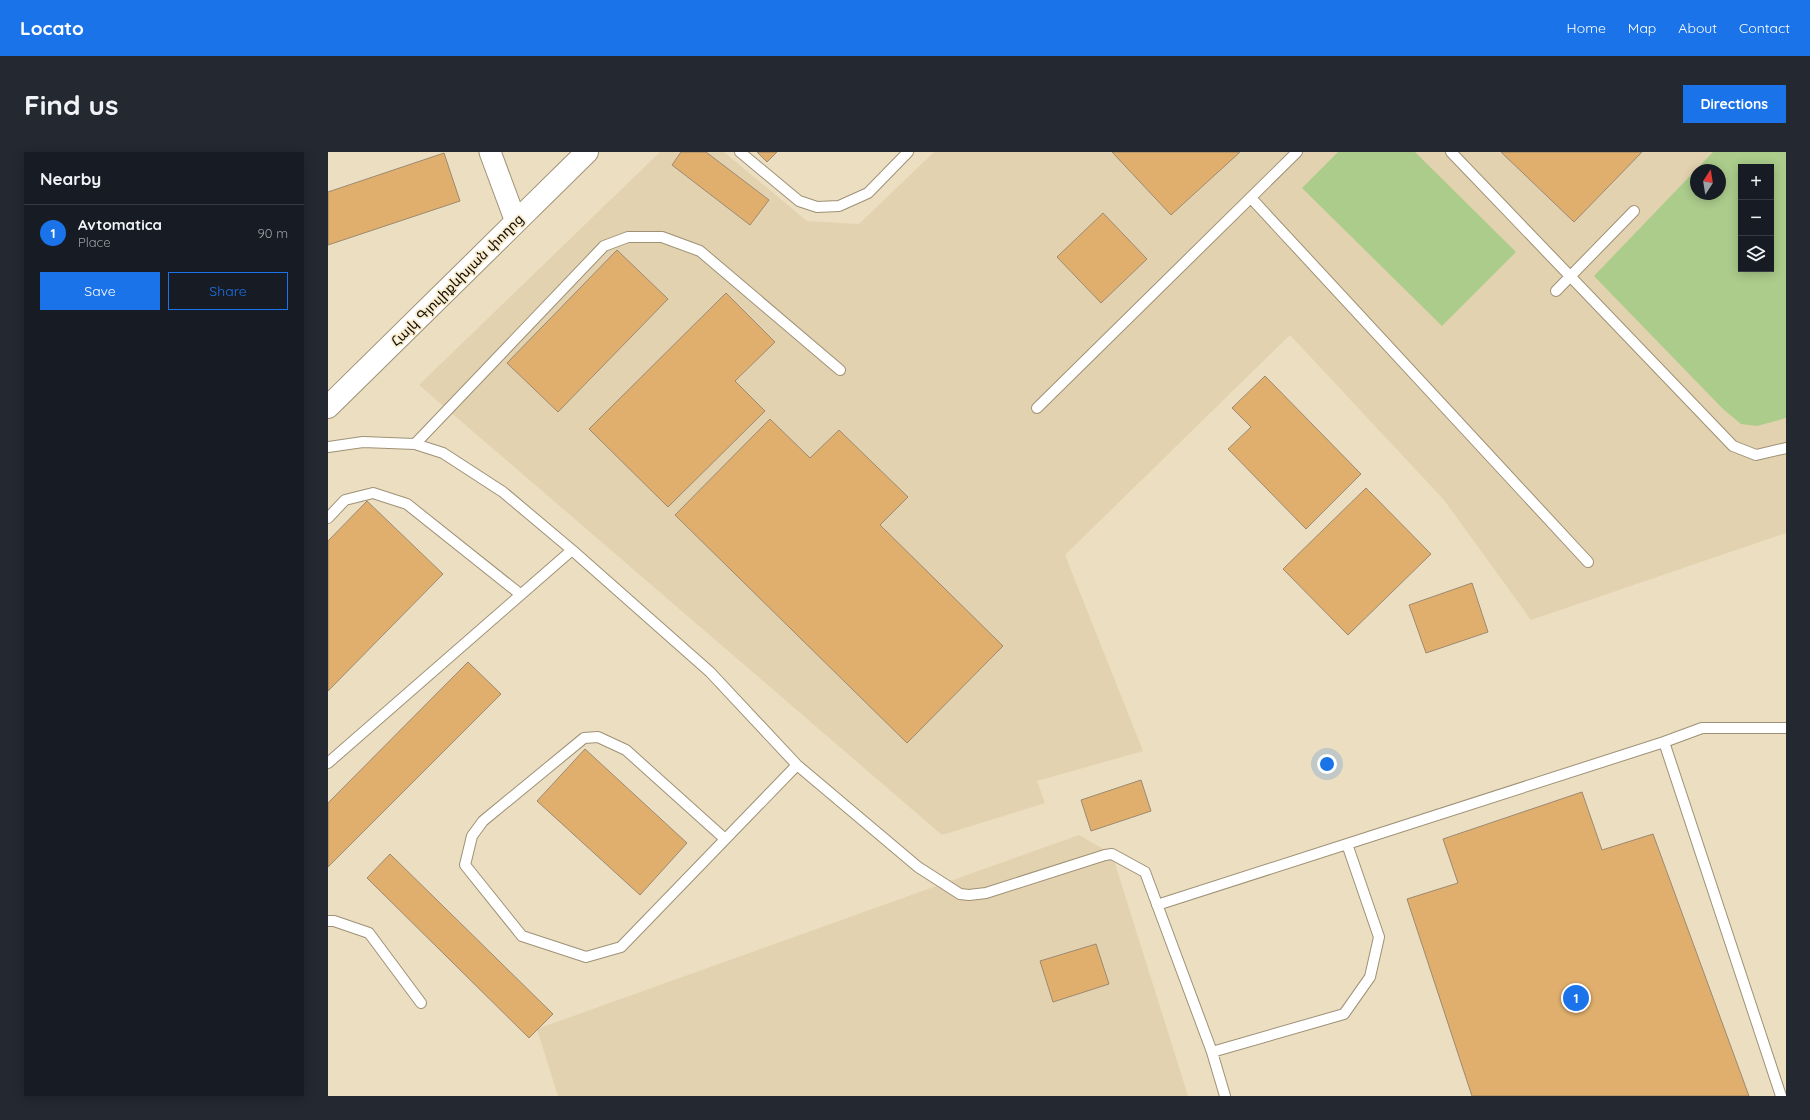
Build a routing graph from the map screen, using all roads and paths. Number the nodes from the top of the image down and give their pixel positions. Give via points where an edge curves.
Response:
1 (490, 152) edge
2 (587, 152) edge
3 (740, 152) edge
4 (908, 152) edge
5 (1297, 152) edge
6 (1451, 152) edge
7 (1251, 198) junction
8 (1634, 211) dead end
9 (516, 222) junction
10 (1571, 277) junction
11 (1556, 292) dead end
12 (840, 370) dead end
13 (328, 407) edge
14 (1037, 408) dead end
15 (415, 444) junction
16 (328, 447) edge
17 (1786, 448) edge
18 (328, 518) edge
19 (572, 550) junction
20 (1588, 562) dead end
21 (520, 594) junction
22 (1786, 728) edge
23 (1664, 742) junction
24 (328, 763) edge
25 (797, 765) junction
26 (725, 839) junction
27 (1347, 844) junction
28 (1158, 905) junction
29 (328, 921) edge
30 (421, 1003) dead end
31 (1212, 1052) junction
32 (1225, 1096) edge
33 (1781, 1096) edge

1 - 9 street
2 - 9 street, Հայկ Գյուլիքևխյան փողոց
3 - 4 lane via 799,202 817,207 839,206 868,193
5 - 7 lane
6 - 10 lane
7 - 14 lane
7 - 20 lane
8 - 10 lane
9 - 13 street, Հայկ Գյուլիքևխյան փողոց
10 - 11 lane
10 - 17 lane via 1733,446 1756,455
12 - 15 lane via 700,251 662,237 628,237 604,246
15 - 16 lane via 363,442
15 - 19 lane via 443,453 503,492
18 - 21 lane via 345,500 373,493 407,504
19 - 21 lane
19 - 25 lane via 710,672
21 - 24 lane
22 - 23 lane via 1702,728
23 - 27 lane
23 - 33 lane
25 - 26 lane
25 - 28 lane via 918,867 960,894 986,893 1112,854 1145,872
26 - 26 lane via 621,947 586,957 522,936 465,865 472,836 483,821 584,738 598,737 626,750
27 - 28 lane
27 - 31 lane via 1379,937 1370,977 1344,1014
28 - 31 lane
29 - 30 lane via 369,933
31 - 32 lane

